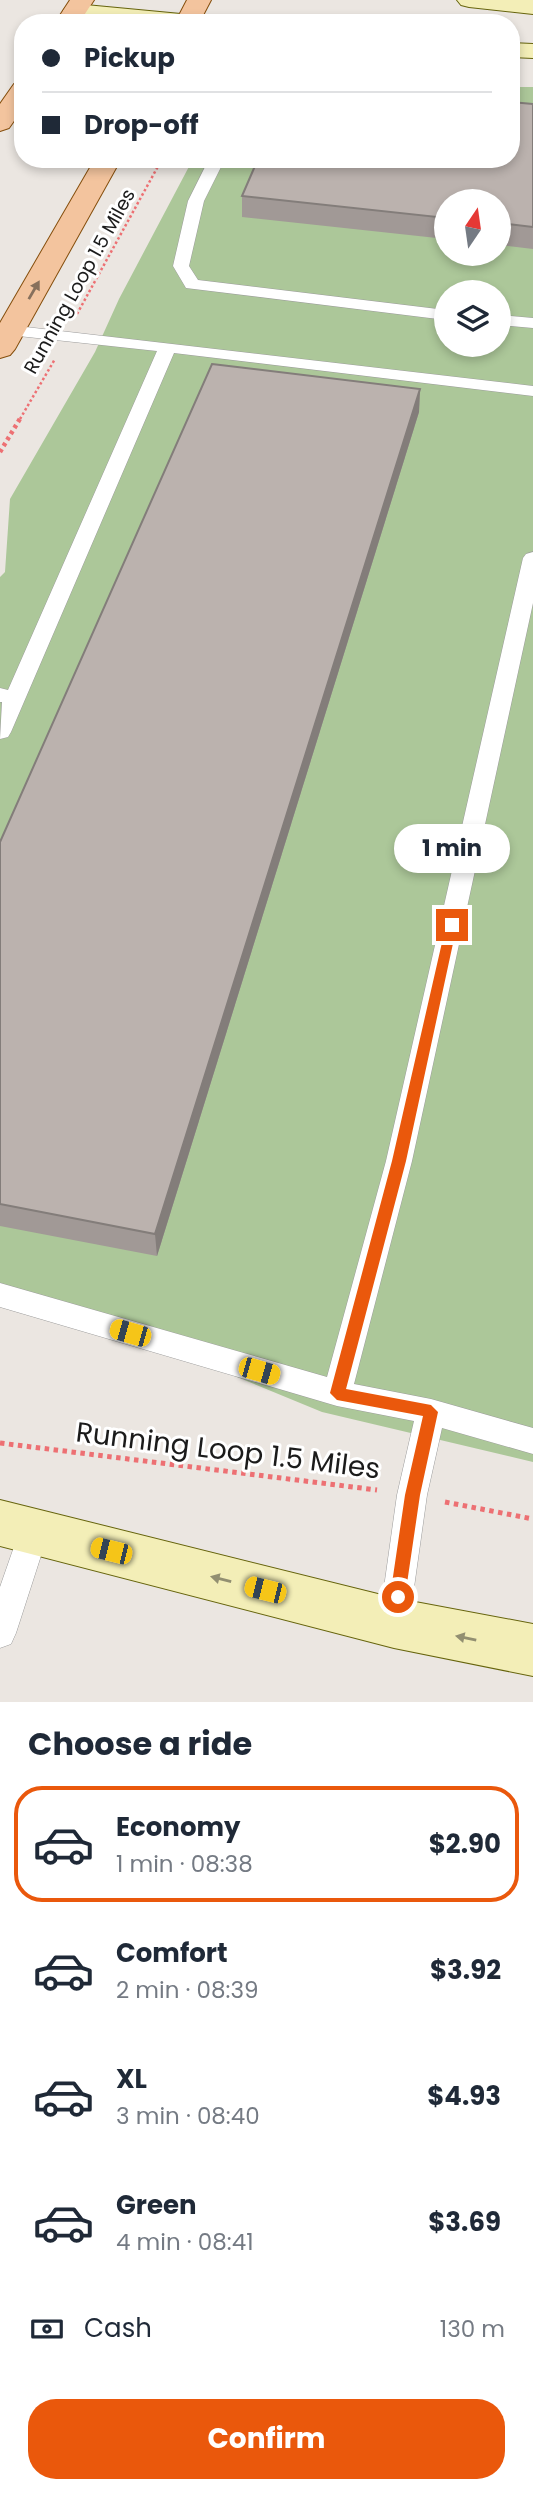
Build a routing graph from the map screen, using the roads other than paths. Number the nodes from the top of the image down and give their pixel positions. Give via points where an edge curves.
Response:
1 (469, 0) edge
2 (533, 7) edge
3 (74, 11) edge
4 (106, 14) edge
5 (14, 102) edge
6 (0, 123) edge
7 (103, 168) edge
8 (212, 168) edge
9 (434, 314) edge
10 (511, 321) edge
11 (533, 323) edge
12 (4, 336) edge
13 (168, 347) junction
14 (533, 391) edge
15 (533, 558) edge
16 (8, 696) edge
17 (0, 732) edge
18 (0, 1295) edge
19 (337, 1393) junction
20 (431, 1412) junction
21 (533, 1441) edge
22 (17, 1527) edge
23 (394, 1623) junction
24 (0, 1633) edge
25 (533, 1650) edge

1 - 2 street
3 - 4 street
5 - 6 main road
12 -> 7 main road
8 - 9 lane via 196,201 181,266 192,284
10 - 11 lane
12 - 13 lane via 67,336
13 - 14 lane
13 - 16 lane
15 - 19 lane via 399,1161
16 - 17 lane
18 - 19 lane
19 - 20 lane
20 - 21 lane
20 - 23 lane via 412,1495
23 -> 22 street
22 - 24 lane
25 -> 23 street

